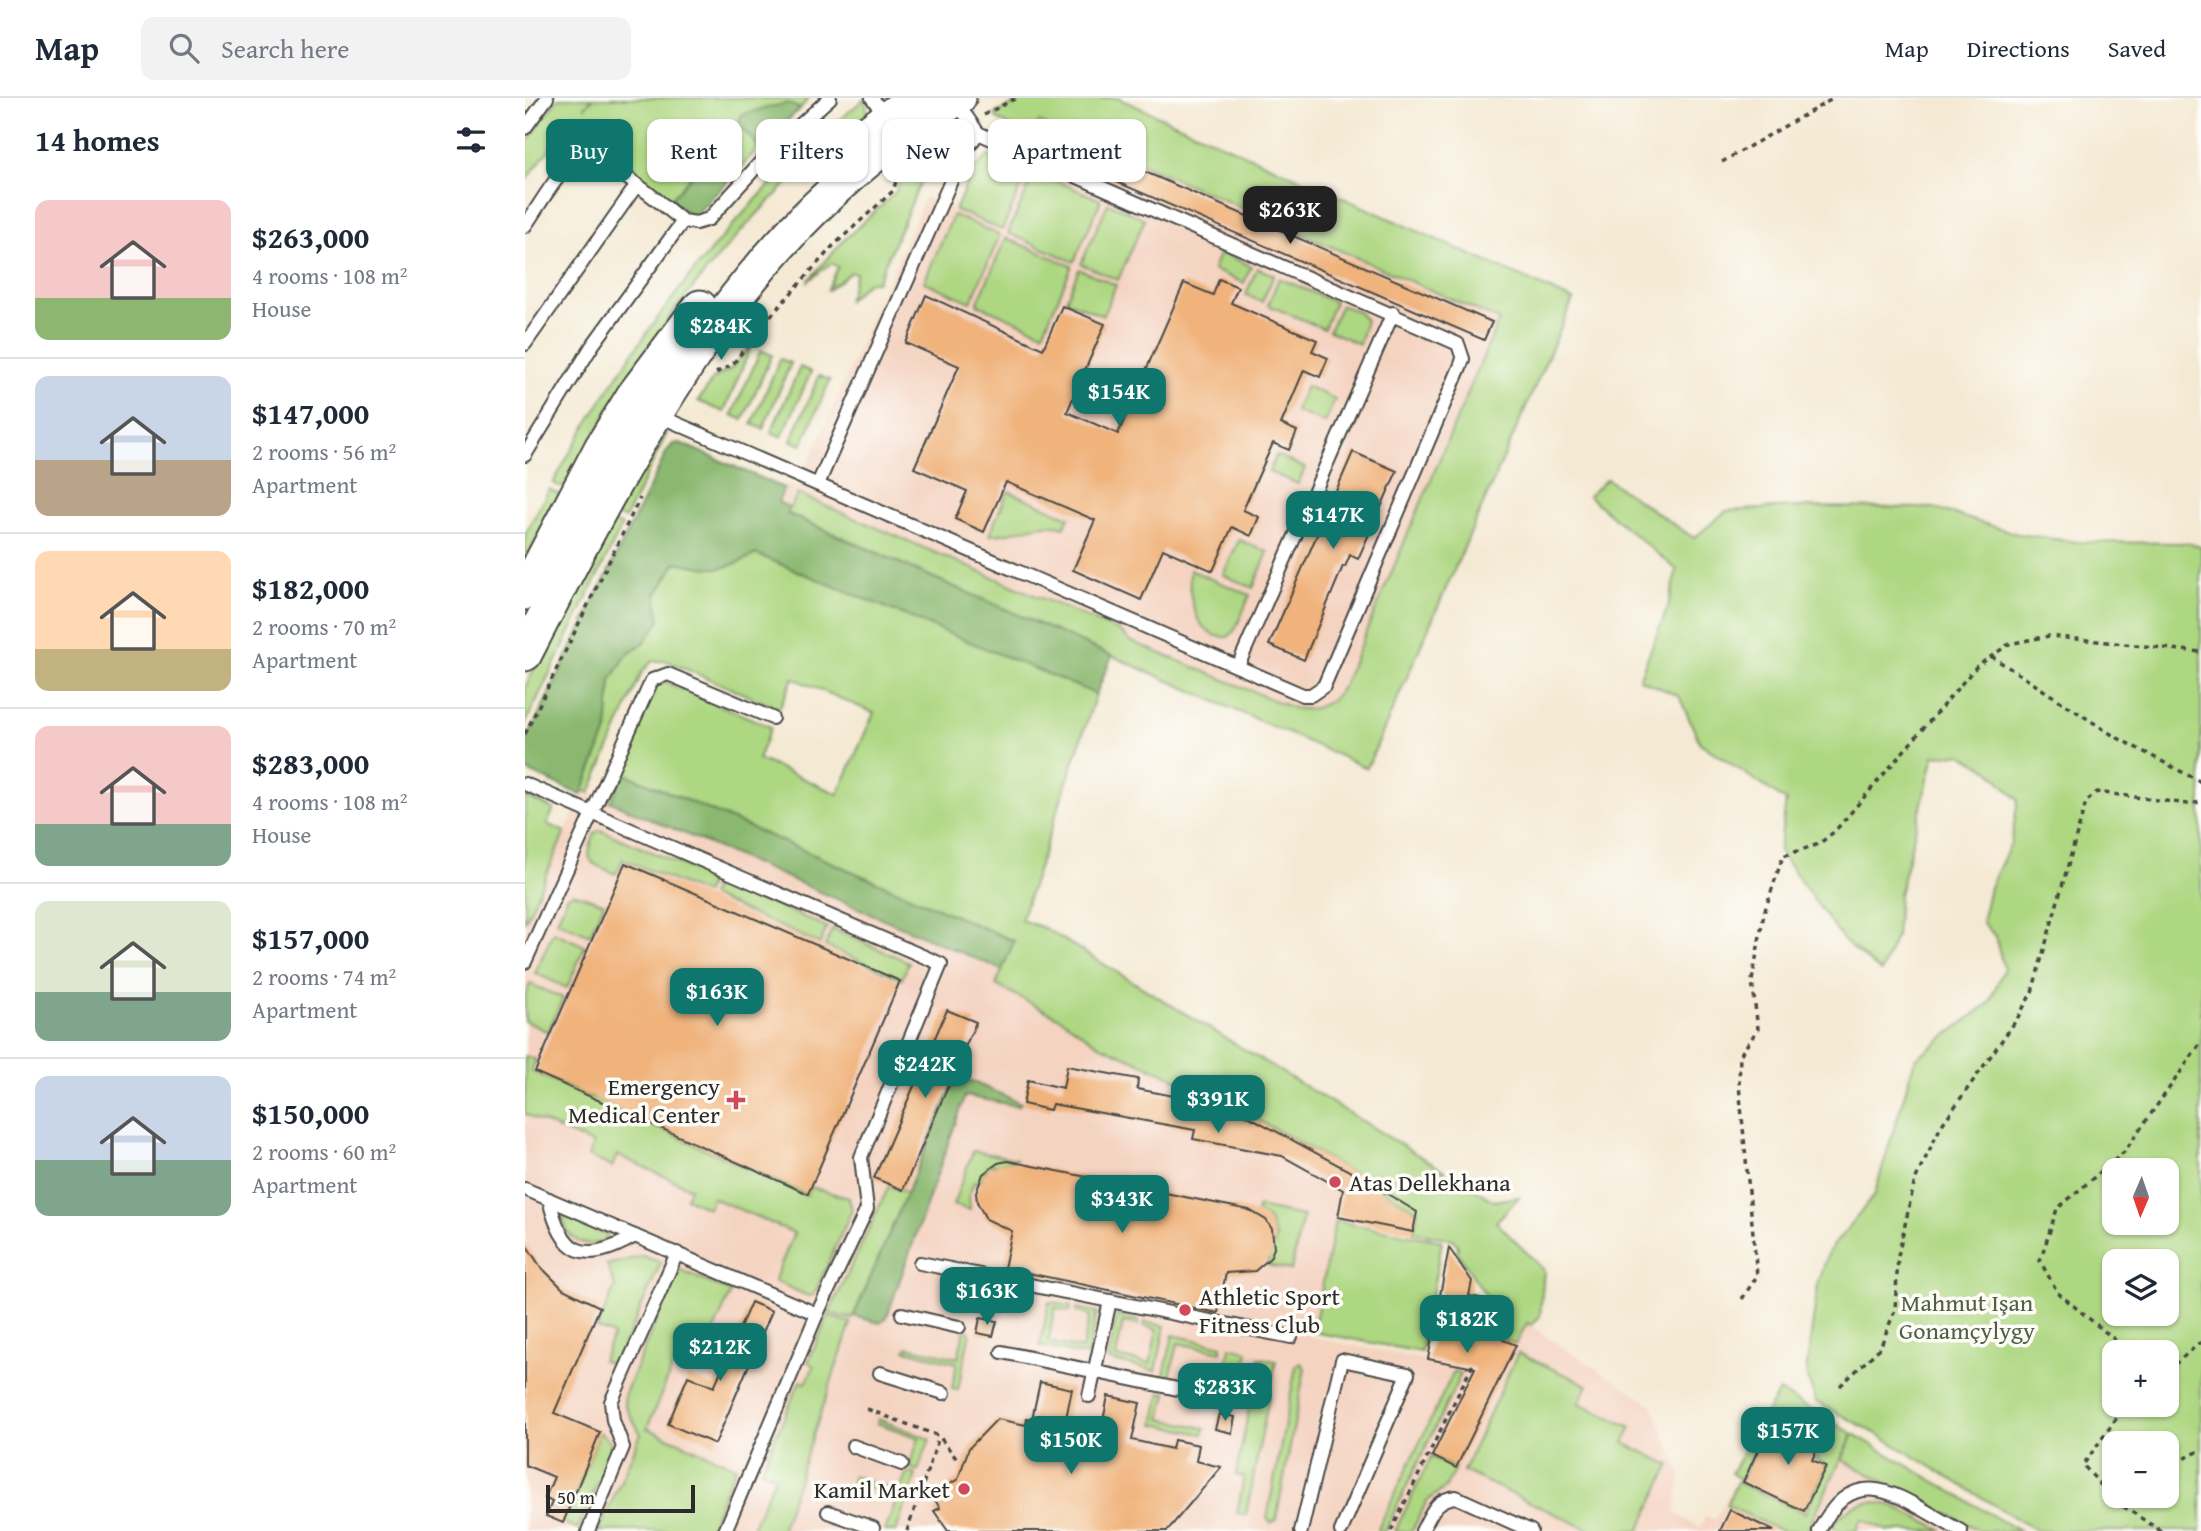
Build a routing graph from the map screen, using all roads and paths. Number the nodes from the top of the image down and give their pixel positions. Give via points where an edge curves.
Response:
1 (547, 98) edge
2 (830, 98) edge
3 (914, 98) edge
4 (1016, 98) edge
5 (1834, 98) edge
6 (879, 107) edge
7 (966, 114) edge
8 (525, 128) edge
9 (1722, 162) dead end
10 (896, 182) edge
11 (636, 186) junction
12 (683, 221) junction
13 (525, 226) edge
14 (1393, 313) junction
15 (525, 344) edge
16 (714, 374) dead end
17 (654, 413) junction
18 (525, 455) edge
19 (818, 484) junction
20 (643, 491) dead end
21 (525, 593) edge
22 (2201, 652) edge
23 (525, 654) edge
24 (1991, 656) junction
25 (1238, 666) junction
26 (772, 718) dead end
27 (525, 734) edge
28 (2201, 782) edge
29 (525, 784) edge
30 (2201, 802) edge
31 (590, 813) junction
32 (525, 962) edge
33 (2201, 1043) edge
34 (525, 1189) edge
35 (549, 1199) junction
36 (635, 1236) junction
37 (677, 1254) junction
38 (920, 1263) dead end
39 (1742, 1299) dead end
40 (1110, 1301) junction
41 (817, 1314) junction
42 (902, 1314) dead end
43 (959, 1327) dead end
44 (1291, 1337) dead end
45 (2115, 1340) edge
46 (2201, 1342) edge
47 (1002, 1352) dead end
48 (2179, 1361) edge
49 (1473, 1364) dead end
50 (1095, 1371) junction
51 (880, 1373) dead end
52 (1840, 1387) dead end
53 (1192, 1392) dead end
54 (944, 1393) dead end
55 (1090, 1396) dead end
56 (867, 1409) dead end
57 (939, 1436) junction
58 (2102, 1438) edge
59 (853, 1446) dead end
60 (2201, 1450) edge
61 (958, 1462) dead end
62 (2179, 1462) edge
63 (902, 1464) dead end
64 (2102, 1486) edge
65 (2126, 1508) edge
66 (828, 1512) dead end
67 (873, 1528) dead end
68 (588, 1531) edge
69 (725, 1531) edge
70 (907, 1531) edge
71 (1301, 1531) edge
72 (1341, 1531) edge
73 (1391, 1531) edge
74 (1422, 1531) edge
75 (1531, 1531) edge
76 (1819, 1531) edge
77 (1961, 1531) edge
78 (2161, 1531) edge

1 - 8 lane
2 - 12 lane via 768,154 709,219
3 - 6 main road
4 - 7 path
5 - 9 path
6 - 21 main road via 702,304 621,417
7 - 14 lane
7 - 17 main road via 898,136 853,174 722,312
7 - 19 lane via 961,158
10 - 16 path via 893,191 826,255 733,364
11 - 12 lane
11 - 13 lane via 601,164 581,160 566,169
11 - 15 lane
12 - 18 lane via 592,346
14 - 25 lane
14 - 25 lane via 1458,344 1463,359 1324,686 1303,695
17 - 19 lane
17 - 23 main road
19 - 25 lane
20 - 27 path
22 - 24 path via 2049,636 2009,644
24 - 28 path via 2114,736
24 - 39 path via 1976,667 1835,831 1819,845 1783,856 1764,913 1752,981 1758,1029 1740,1055 1757,1276
26 - 31 lane via 675,676 657,676
29 - 31 lane
30 - 52 path via 2097,792 2086,802 2032,992 1941,1126 1915,1180 1898,1256 1895,1310 1880,1348
31 - 32 lane
31 - 41 lane via 941,964 861,1157 867,1209
33 - 45 path via 2123,1152 2057,1209 2040,1261 2058,1293
34 - 35 lane
35 - 36 lane
35 - 36 lane via 559,1234 580,1252 600,1253
36 - 37 lane
37 - 41 lane
37 - 68 lane via 611,1402 622,1454
38 - 40 lane
40 - 44 lane
40 - 50 lane
41 - 69 lane
42 - 43 lane
46 - 48 path
47 - 50 lane
49 - 73 path
50 - 53 lane
50 - 55 lane
51 - 54 lane
56 - 57 path
57 - 61 path
57 - 70 path
58 - 64 path via 2083,1465
59 - 63 lane
60 - 62 path
65 - 78 path
66 - 67 lane
71 - 72 lane via 1342,1360 1408,1374
74 - 75 lane via 1436,1505 1456,1497
76 - 77 lane via 1837,1500 1869,1489 1889,1493

